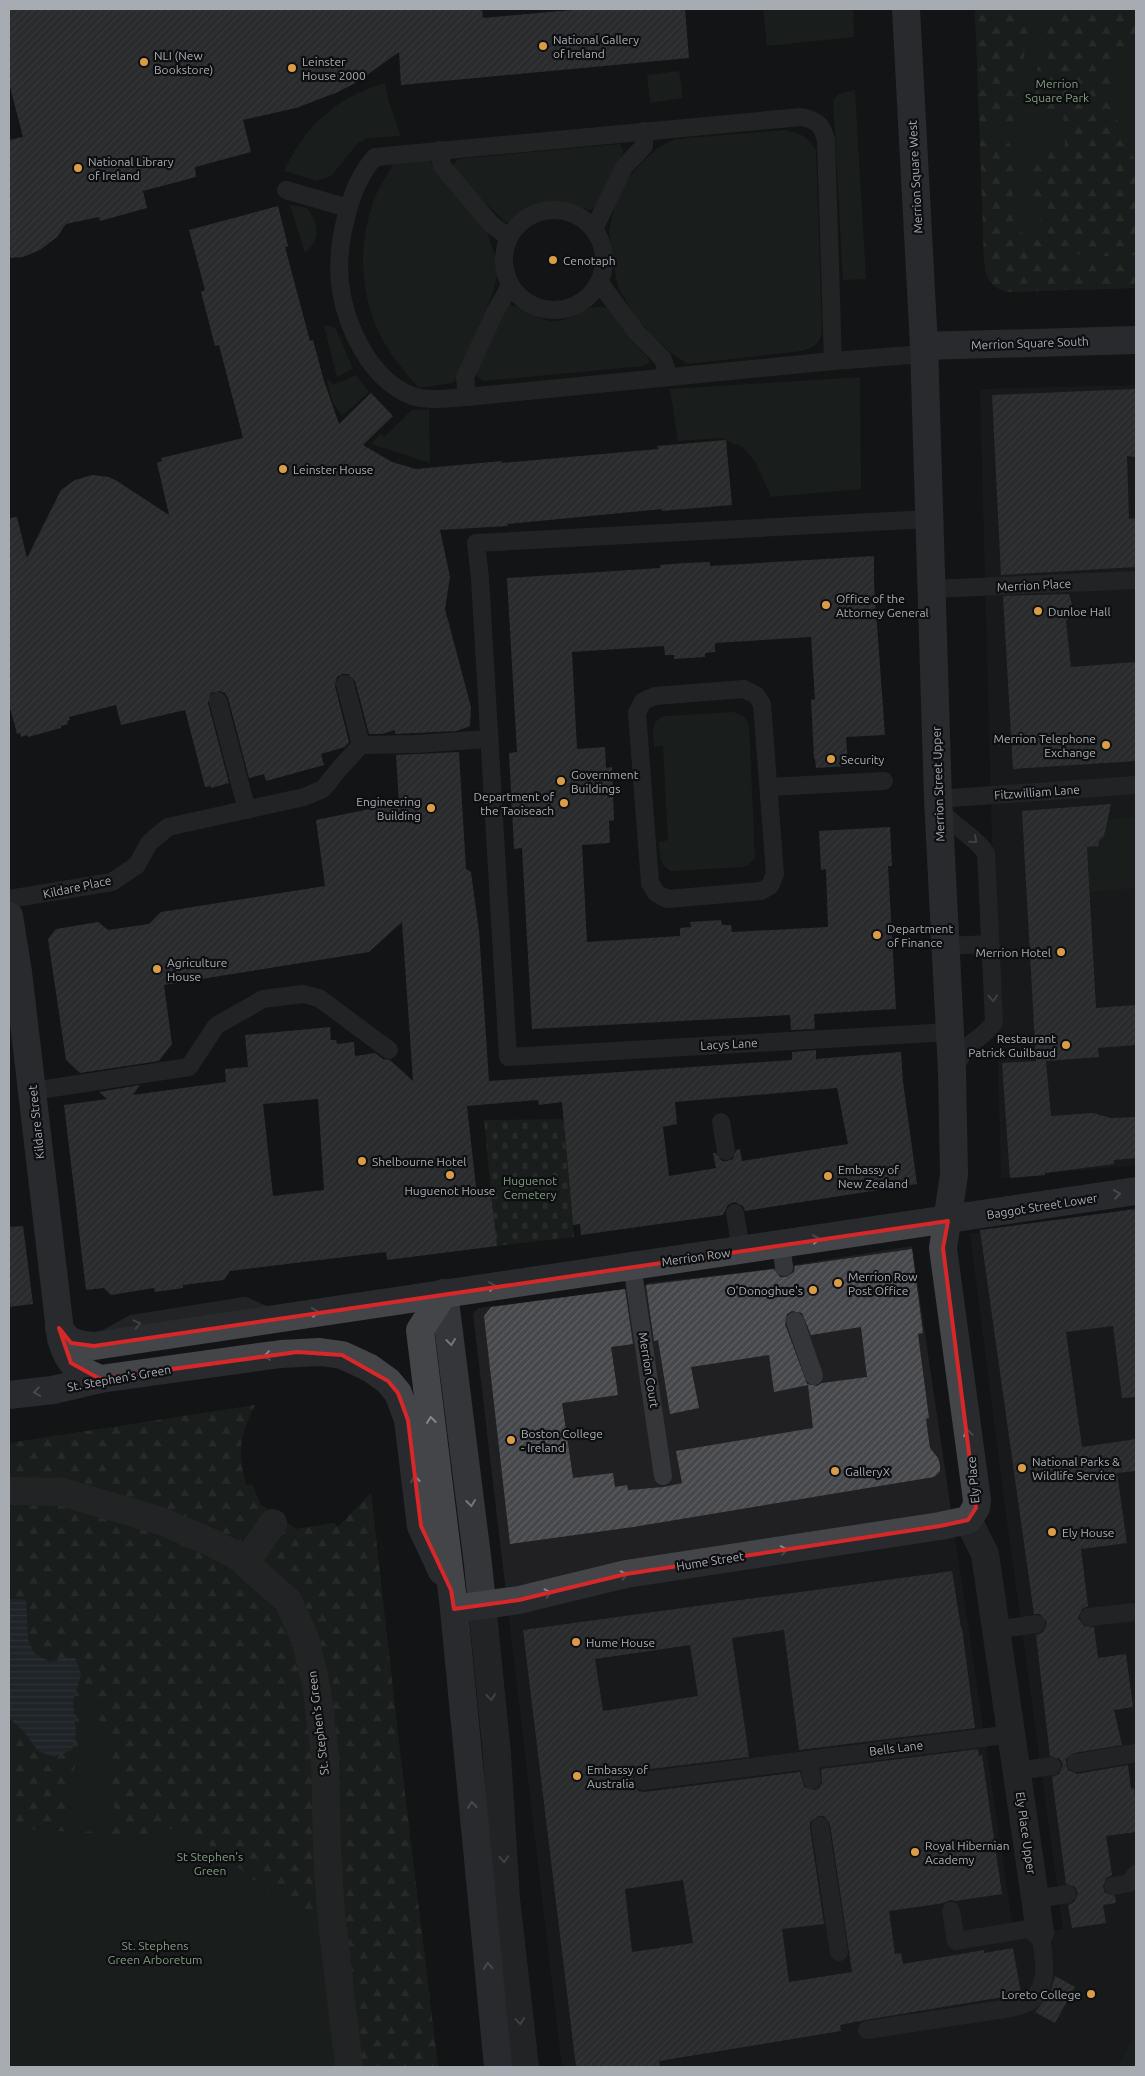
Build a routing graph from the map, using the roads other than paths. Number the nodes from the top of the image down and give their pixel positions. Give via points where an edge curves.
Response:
1 (906, 9) edge
2 (644, 131) junction
3 (439, 150) junction
4 (286, 190) dead end
5 (348, 208) junction
6 (594, 229) junction
7 (508, 237) junction
8 (599, 282) junction
9 (510, 286) junction
10 (1136, 340) edge
11 (924, 350) junction
12 (833, 361) junction
13 (668, 377) junction
14 (467, 397) junction
15 (929, 519) junction
16 (1136, 580) edge
17 (931, 589) junction
18 (345, 684) dead end
19 (218, 701) dead end
20 (489, 739) junction
21 (361, 745) junction
22 (884, 781) dead end
23 (1136, 785) edge
24 (769, 787) junction
25 (938, 803) junction
26 (246, 810) junction
27 (9, 899) edge
28 (9, 916) edge
29 (990, 944) junction
30 (946, 946) junction
31 (950, 1032) junction
32 (389, 1050) dead end
33 (952, 1072) junction
34 (32, 1091) junction
35 (721, 1122) dead end
36 (726, 1151) dead end
37 (1136, 1191) edge
38 (736, 1213) dead end
39 (948, 1221) junction
40 (739, 1250) junction
41 (632, 1265) junction
42 (444, 1293) junction
43 (796, 1321) dead end
44 (59, 1328) junction
45 (814, 1376) dead end
46 (100, 1379) junction
47 (9, 1395) edge
48 (663, 1476) dead end
49 (9, 1491) edge
50 (968, 1520) junction
51 (273, 1523) dead end
52 (246, 1562) junction
53 (452, 1600) junction
54 (482, 1606) junction
55 (1136, 1612) edge
56 (1089, 1617) dead end
57 (1036, 1624) dead end
58 (995, 1630) junction
59 (1012, 1734) junction
60 (1136, 1753) edge
61 (808, 1760) junction
62 (1076, 1763) dead end
63 (1052, 1766) dead end
64 (1017, 1771) junction
65 (812, 1780) dead end
66 (642, 1781) dead end
67 (820, 1826) dead end
68 (1136, 1874) edge
69 (1114, 1886) dead end
70 (1067, 1894) dead end
71 (1035, 1899) junction
72 (951, 1912) dead end
73 (1039, 1930) junction
74 (838, 1952) dead end
75 (867, 2030) dead end
76 (349, 2067) edge
77 (498, 2067) edge
78 (525, 2067) edge

1 - 11 main road, Merrion Square West
2 - 3 lane
2 - 6 lane via 644,146 624,167
2 - 12 lane via 801,117 816,120 823,128
3 - 5 lane via 375,157 367,166
3 - 7 lane via 442,166 491,224
4 - 5 lane
5 - 14 lane via 342,237 340,282 354,330 371,363 384,379 412,396
6 - 7 lane via 572,212 542,210 514,227
6 - 8 lane via 604,252 604,268
7 - 9 lane via 503,253 504,270
8 - 9 lane via 582,302 567,309 551,310 535,307 521,299
8 - 13 lane via 637,333 663,359
9 - 14 lane via 465,377
10 - 11 main road, Merrion Square South
11 - 12 lane
11 - 15 main road, Merrion Street Upper
12 - 13 lane
13 - 14 lane
15 - 17 main road, Merrion Street Upper
15 - 20 lane via 476,543
16 - 17 lane, Merrion Place
17 - 25 main road, Merrion Street Upper
18 - 21 lane
19 - 26 lane
20 - 21 lane
20 - 31 lane, Lacys Lane via 508,1056
21 - 26 lane, Kildare Place via 323,789 304,797
22 - 24 lane
23 - 25 lane, Fitzwilliam Lane
24 - 24 lane via 775,874 770,886 760,891 667,899 656,893 650,883 637,713 643,701 655,696 744,690 756,695 762,704
25 -> 29 lane via 946,819 980,844 986,853
25 - 30 main road, Merrion Street Upper
26 - 27 lane, Kildare Place via 168,827 149,843 137,865 112,882
28 - 34 main road, Kildare Street
29 - 30 lane
29 -> 33 lane via 994,1022 965,1050
30 - 31 main road, Merrion Street Upper
31 - 33 main road, Merrion Street Upper
32 - 34 lane via 319,998 303,994 263,999 216,1026 189,1067
33 - 39 main road, Merrion Street Upper via 954,1175
34 - 44 main road, Kildare Street
35 - 36 lane
39 -> 37 main road, Baggot Street Lower
38 - 40 lane
40 -> 39 main road, Merrion Row via 782,1256
50 -> 39 main road, Ely Place via 977,1500 943,1248
40 - 41 main road, Merrion Row
42 -> 41 main road, Merrion Row
41 - 48 lane, Merrion Court via 652,1426
44 -> 42 main road via 71,1343 94,1346
53 -> 42 main road, St. Stephen's Green via 420,1330
42 -> 54 street
43 - 45 lane
44 - 46 main road, Kildare Street via 71,1363
46 -> 47 main road, St. Stephen's Green via 53,1390
53 -> 46 main road, St. Stephen's Green via 421,1526 404,1406 388,1381 370,1368 342,1355 297,1352
49 - 52 street, St. Stephen's Green via 62,1492 131,1511 210,1542
54 -> 50 main road, Hume Street via 626,1574
50 - 58 street, Ely Place via 984,1554
51 - 52 street
52 - 76 street, St. Stephen's Green via 288,1601 306,1641 317,1692 325,1756 331,1913
53 - 54 main road, Hume Street
77 -> 53 main road, St. Stephen's Green
54 -> 78 street via 497,1754 506,1899
55 - 56 lane
57 - 58 lane
58 - 59 street, Ely Place
59 - 61 lane, Bells Lane
59 - 64 street, Ely Place Upper
60 - 62 lane
61 - 65 lane
61 - 66 lane, Bells Lane
63 - 64 lane
64 - 71 street, Ely Place Upper
67 - 74 lane
68 - 69 lane via 1128,1884
70 - 71 lane
71 - 73 street, Ely Place Upper
72 - 73 lane via 956,1941
73 - 75 lane via 1045,1964 1044,1980 1028,2003

